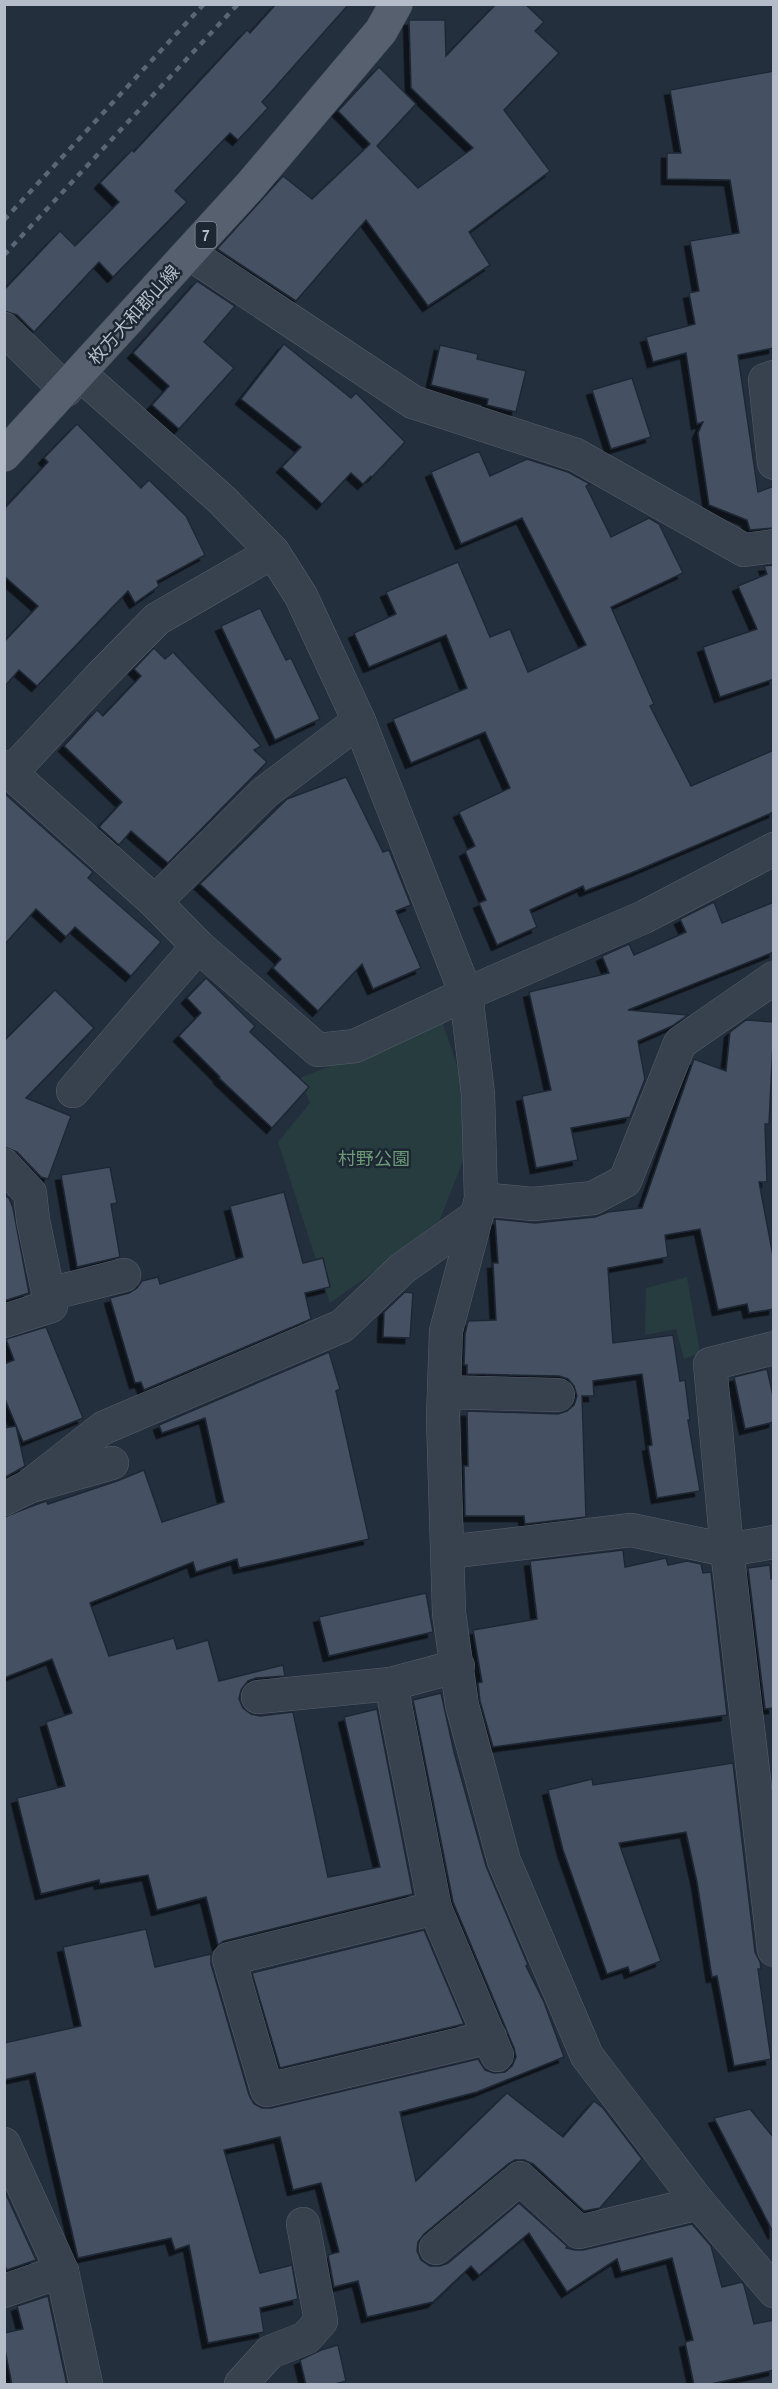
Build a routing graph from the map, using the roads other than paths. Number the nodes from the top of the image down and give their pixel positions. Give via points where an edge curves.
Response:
1 (396, 4) edge
2 (189, 253) junction
3 (4, 329) edge
4 (774, 377) edge
5 (73, 382) junction
6 (4, 455) edge
7 (774, 463) edge
8 (774, 546) edge
9 (273, 552) junction
10 (359, 721) junction
11 (8, 770) edge
12 (774, 849) edge
13 (155, 902) junction
14 (198, 946) junction
15 (774, 978) edge
16 (466, 994) junction
17 (73, 1091) dead end
18 (4, 1165) edge
19 (478, 1207) junction
20 (124, 1275) dead end
21 (49, 1294) junction
22 (4, 1321) edge
23 (774, 1348) edge
24 (444, 1392) junction
25 (558, 1395) dead end
26 (112, 1464) dead end
27 (16, 1493) edge
28 (774, 1542) edge
29 (727, 1550) junction
30 (448, 1552) junction
31 (458, 1666) junction
32 (391, 1684) junction
33 (258, 1697) dead end
34 (766, 1813) edge
35 (435, 1908) junction
36 (774, 1950) edge
37 (4, 2144) edge
38 (699, 2203) junction
39 (303, 2224) dead end
40 (436, 2248) dead end
41 (62, 2271) junction
42 (769, 2277) edge
43 (4, 2291) edge
44 (241, 2384) edge
45 (86, 2385) edge
46 (234, 2385) edge
47 (278, 2385) edge

1 - 2 main road, 枚方大和郡山線 / 7 via 381,32
2 - 5 main road, 枚方大和郡山線 / 7
2 - 8 street via 413,402 576,455 744,550
3 - 5 street
4 - 7 street via 765,380
5 - 6 main road, 枚方大和郡山線 / 7
5 - 9 street via 222,500
9 - 10 street via 301,596
9 - 11 street via 157,620
10 - 13 street via 264,793
10 - 16 street
11 - 13 street
12 - 16 street via 644,917
13 - 14 street
14 - 16 street via 318,1050 355,1046
14 - 17 street
15 - 19 street via 680,1043 625,1181 593,1198
16 - 19 street via 478,1094
18 - 21 street via 30,1193
19 - 24 street via 446,1331
19 - 27 street via 403,1268 342,1326 104,1428
20 - 21 street
21 - 22 street via 51,1306
23 - 29 street via 710,1364
24 - 25 street
24 - 30 street
26 - 27 street
28 - 29 street
29 - 30 street via 632,1530
29 - 34 street
30 - 31 street via 449,1613
31 - 32 street
31 - 38 street via 462,1705 504,1861 587,2056
32 - 33 street
32 - 35 street
34 - 36 street
35 - 35 street via 493,2046 267,2090 229,1959
37 - 41 street
38 - 40 street via 579,2232 520,2178
38 - 42 street
39 - 44 street via 321,2321 306,2338 270,2352
41 - 43 street
41 - 45 street
44 - 46 street
44 - 47 street via 274,2381

